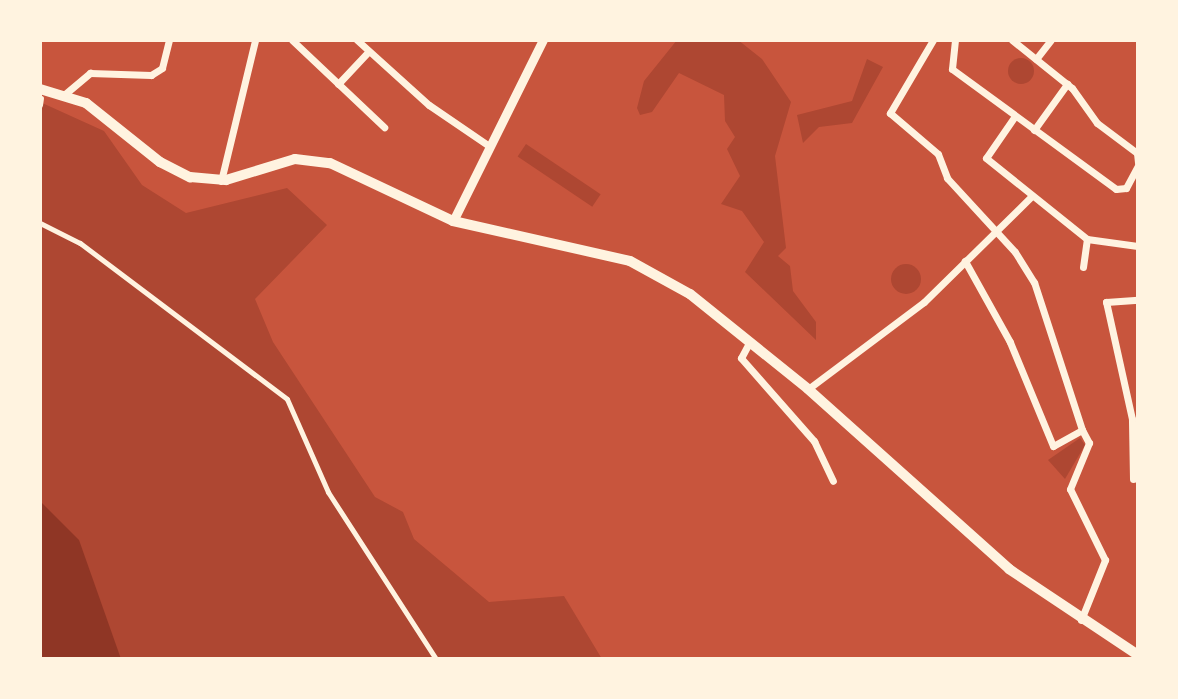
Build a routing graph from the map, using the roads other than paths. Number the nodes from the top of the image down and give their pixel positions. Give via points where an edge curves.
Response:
1 (169, 40) edge
2 (255, 40) edge
3 (292, 40) edge
4 (357, 40) edge
5 (543, 40) edge
6 (933, 40) edge
7 (1012, 40) edge
8 (1051, 40) edge
9 (951, 41) edge
10 (368, 52) junction
11 (1036, 59) junction
12 (338, 84) junction
13 (1067, 84) junction
14 (40, 89) edge
15 (65, 94) junction
16 (41, 98) edge
17 (40, 105) edge
18 (1015, 116) junction
19 (384, 127) dead end
20 (1034, 130) junction
21 (489, 146) junction
22 (1138, 164) edge
23 (220, 181) junction
24 (1031, 197) junction
25 (453, 221) junction
26 (40, 223) edge
27 (997, 231) junction
28 (1087, 239) junction
29 (1138, 246) edge
30 (965, 261) junction
31 (1083, 267) dead end
32 (1138, 300) edge
33 (749, 343) junction
34 (808, 389) junction
35 (1135, 419) edge
36 (1082, 430) junction
37 (1133, 479) dead end
38 (834, 481) dead end
39 (1081, 620) junction
40 (1138, 655) edge
41 (436, 659) edge

1 - 15 street via 162,68 151,75 90,73
2 - 23 street
3 - 12 street
4 - 10 street
5 - 21 street
6 - 27 street via 890,113 938,154 947,178
7 - 11 street
8 - 11 street
9 - 18 street via 952,69
10 - 12 street
10 - 21 street
11 - 13 street
12 - 19 street
13 - 20 street
13 - 22 street via 1097,123 1137,153
14 - 15 main road
15 - 23 main road via 86,103 160,162 190,177
16 - 17 street
18 - 20 street
18 - 24 street via 986,158
20 - 22 street via 1116,189 1126,188
21 - 25 street
23 - 25 main road via 295,159 330,163
24 - 27 street
24 - 28 street
25 - 33 main road via 630,261 690,294
26 - 41 street via 80,243 287,399 328,492
27 - 30 street
27 - 36 street via 1049,317
28 - 29 street
28 - 31 street
30 - 34 street via 885,335
30 - 36 street via 1010,342 1053,446
32 - 35 street via 1106,302
33 - 34 main road
33 - 38 street via 741,358 814,441
34 - 39 main road via 1009,569
35 - 37 street
36 - 39 street via 1089,443 1070,489 1105,560
39 - 40 main road

